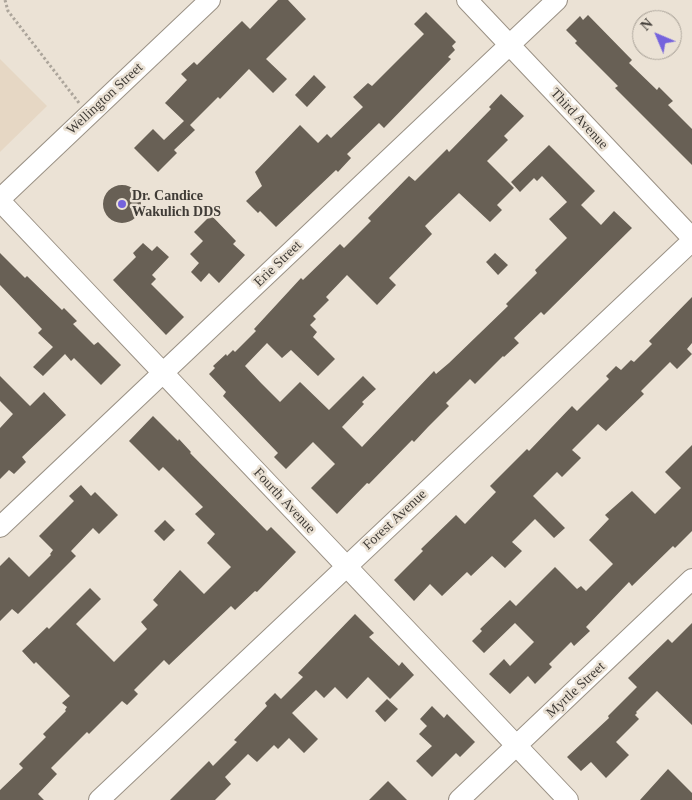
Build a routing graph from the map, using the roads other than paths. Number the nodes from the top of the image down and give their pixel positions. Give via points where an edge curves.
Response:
1 (210, 0) edge
2 (467, 0) edge
3 (556, 0) edge
4 (509, 45) junction
5 (0, 200) edge
6 (692, 239) edge
7 (163, 373) junction
8 (0, 527) edge
9 (346, 566) junction
10 (692, 580) edge
11 (516, 747) junction
12 (99, 800) edge
13 (459, 800) edge
14 (568, 800) edge

1 - 5 street, Wellington Street
2 - 4 street, Third Avenue
3 - 4 street, Erie Street
4 - 6 street, Third Avenue
4 - 7 street, Erie Street
5 - 7 street, Fourth Avenue
6 - 9 street, Forest Avenue
7 - 8 street, Erie Street
7 - 9 street, Fourth Avenue
9 - 11 street, Fourth Avenue
9 - 12 street, Forest Avenue
10 - 11 street, Myrtle Street
11 - 13 street, Myrtle Street
11 - 14 street, Fourth Avenue

